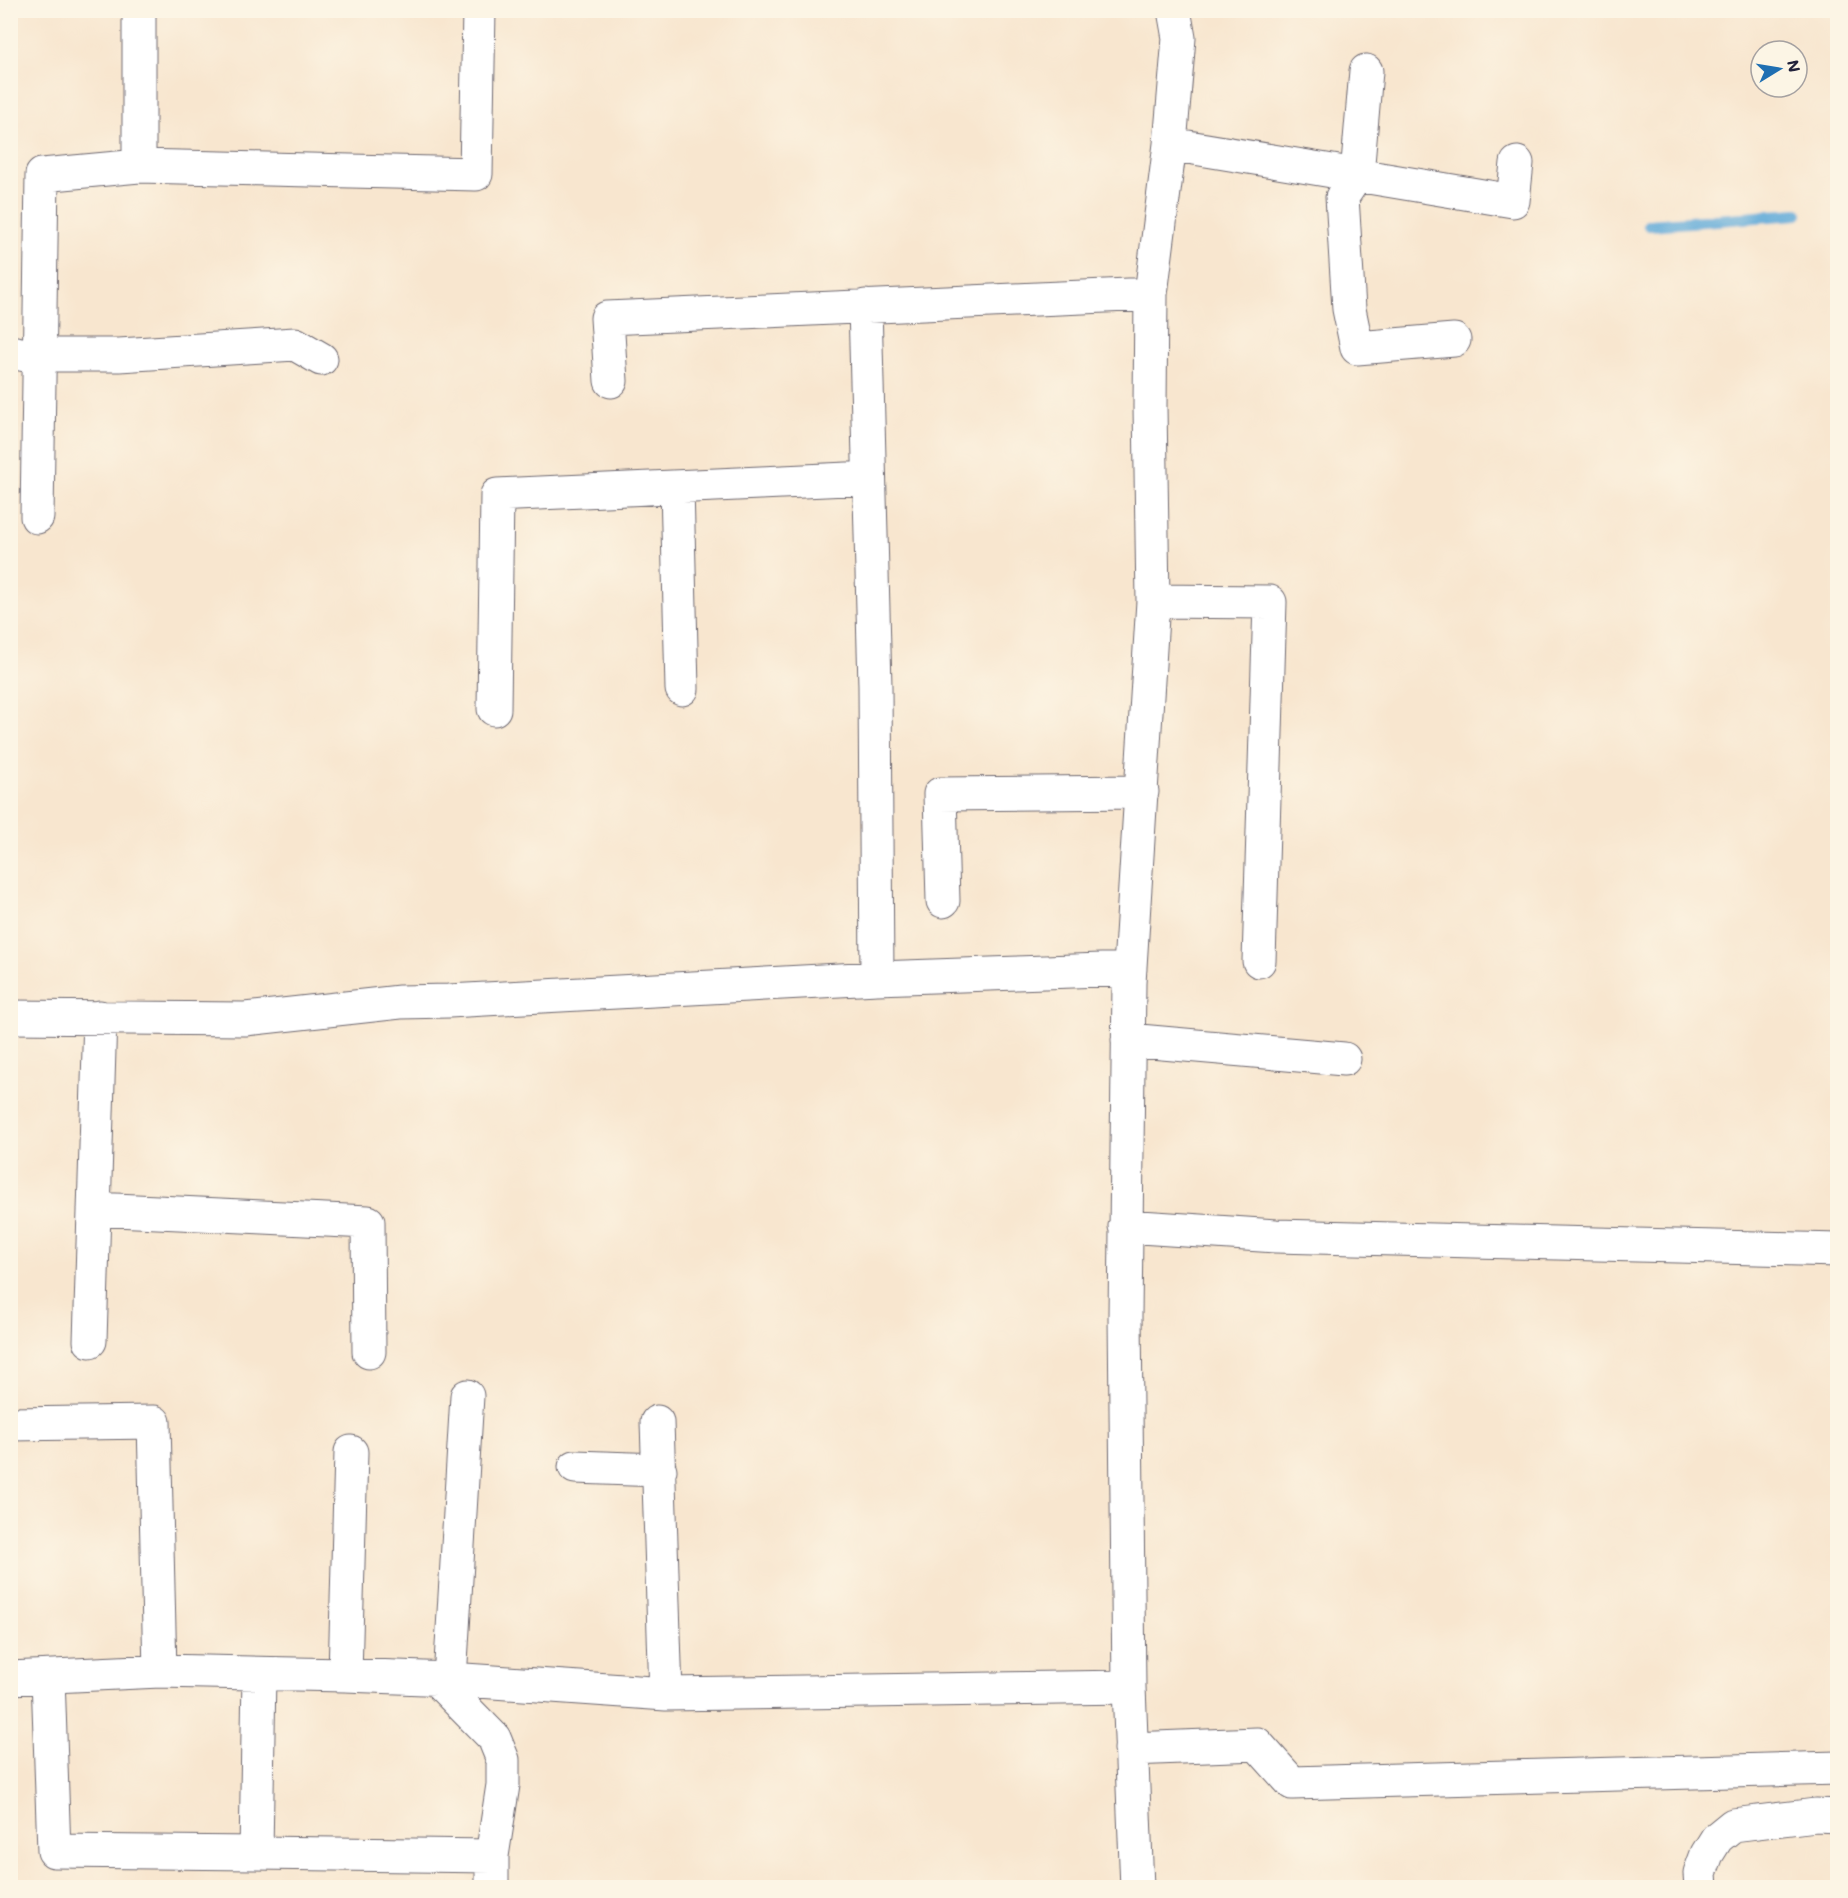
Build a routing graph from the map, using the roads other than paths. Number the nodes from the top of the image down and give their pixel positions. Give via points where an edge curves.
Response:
1 (139, 10) edge
2 (479, 10) edge
3 (1174, 10) edge
4 (1366, 71) dead end
5 (1170, 144) junction
6 (1517, 163) dead end
7 (139, 166) junction
8 (1357, 175) junction
9 (1151, 294) junction
10 (865, 306) junction
11 (1454, 340) dead end
12 (25, 353) edge
13 (321, 359) dead end
14 (611, 381) dead end
15 (869, 478) junction
16 (677, 487) junction
17 (37, 517) dead end
18 (1154, 601) junction
19 (682, 689) dead end
20 (495, 709) dead end
21 (1142, 792) junction
22 (943, 900) dead end
23 (1259, 962) dead end
24 (1130, 969) junction
25 (877, 978) junction
26 (10, 1017) edge
27 (100, 1017) junction
28 (1128, 1040) junction
29 (1344, 1059) dead end
30 (94, 1209) junction
31 (1125, 1226) junction
32 (1838, 1250) edge
33 (90, 1341) dead end
34 (369, 1352) dead end
35 (467, 1396) dead end
36 (657, 1422) dead end
37 (10, 1424) edge
38 (351, 1452) dead end
39 (575, 1467) dead end
40 (660, 1470) junction
41 (160, 1671) junction
42 (259, 1674) junction
43 (345, 1675) junction
44 (48, 1677) junction
45 (10, 1678) edge
46 (443, 1679) junction
47 (1129, 1687) junction
48 (666, 1694) junction
49 (1131, 1749) junction
50 (1838, 1768) edge
51 (1838, 1816) edge
52 (256, 1852) junction
53 (492, 1872) edge
54 (1137, 1887) edge
55 (1701, 1887) edge

1 - 7 street
2 - 7 street via 476,174
3 - 5 street via 1179,39
4 - 8 street
5 - 8 street
5 - 9 street
6 - 8 street via 1513,201
7 - 12 street via 42,175
8 - 11 street via 1342,197 1349,309 1357,348
9 - 10 street
9 - 18 street
10 - 14 street via 607,318
10 - 15 street
12 - 13 street via 119,355 295,344
12 - 17 street
15 - 16 street
15 - 25 street
16 - 19 street
16 - 20 street via 497,495
18 - 21 street
18 - 23 street via 1270,602
21 - 22 street via 940,794
21 - 24 street
24 - 25 street
24 - 28 street
25 - 27 street via 400,1002 246,1019
26 - 27 street
27 - 30 street
28 - 29 street
28 - 31 street
30 - 33 street
30 - 34 street via 368,1222
31 - 32 street via 1276,1236
31 - 47 street
35 - 46 street
36 - 40 street
37 - 41 street via 154,1422
38 - 43 street
39 - 40 street
40 - 48 street
41 - 42 street
41 - 44 street
42 - 43 street
42 - 52 street
43 - 46 street
44 - 45 street
44 - 52 street via 54,1851
46 - 48 street
46 - 53 street via 494,1738 503,1760
47 - 48 street
47 - 49 street
49 - 50 street via 1257,1744 1292,1783
49 - 54 street
51 - 55 street via 1733,1825 1717,1838 1707,1854 1700,1873
52 - 53 street

